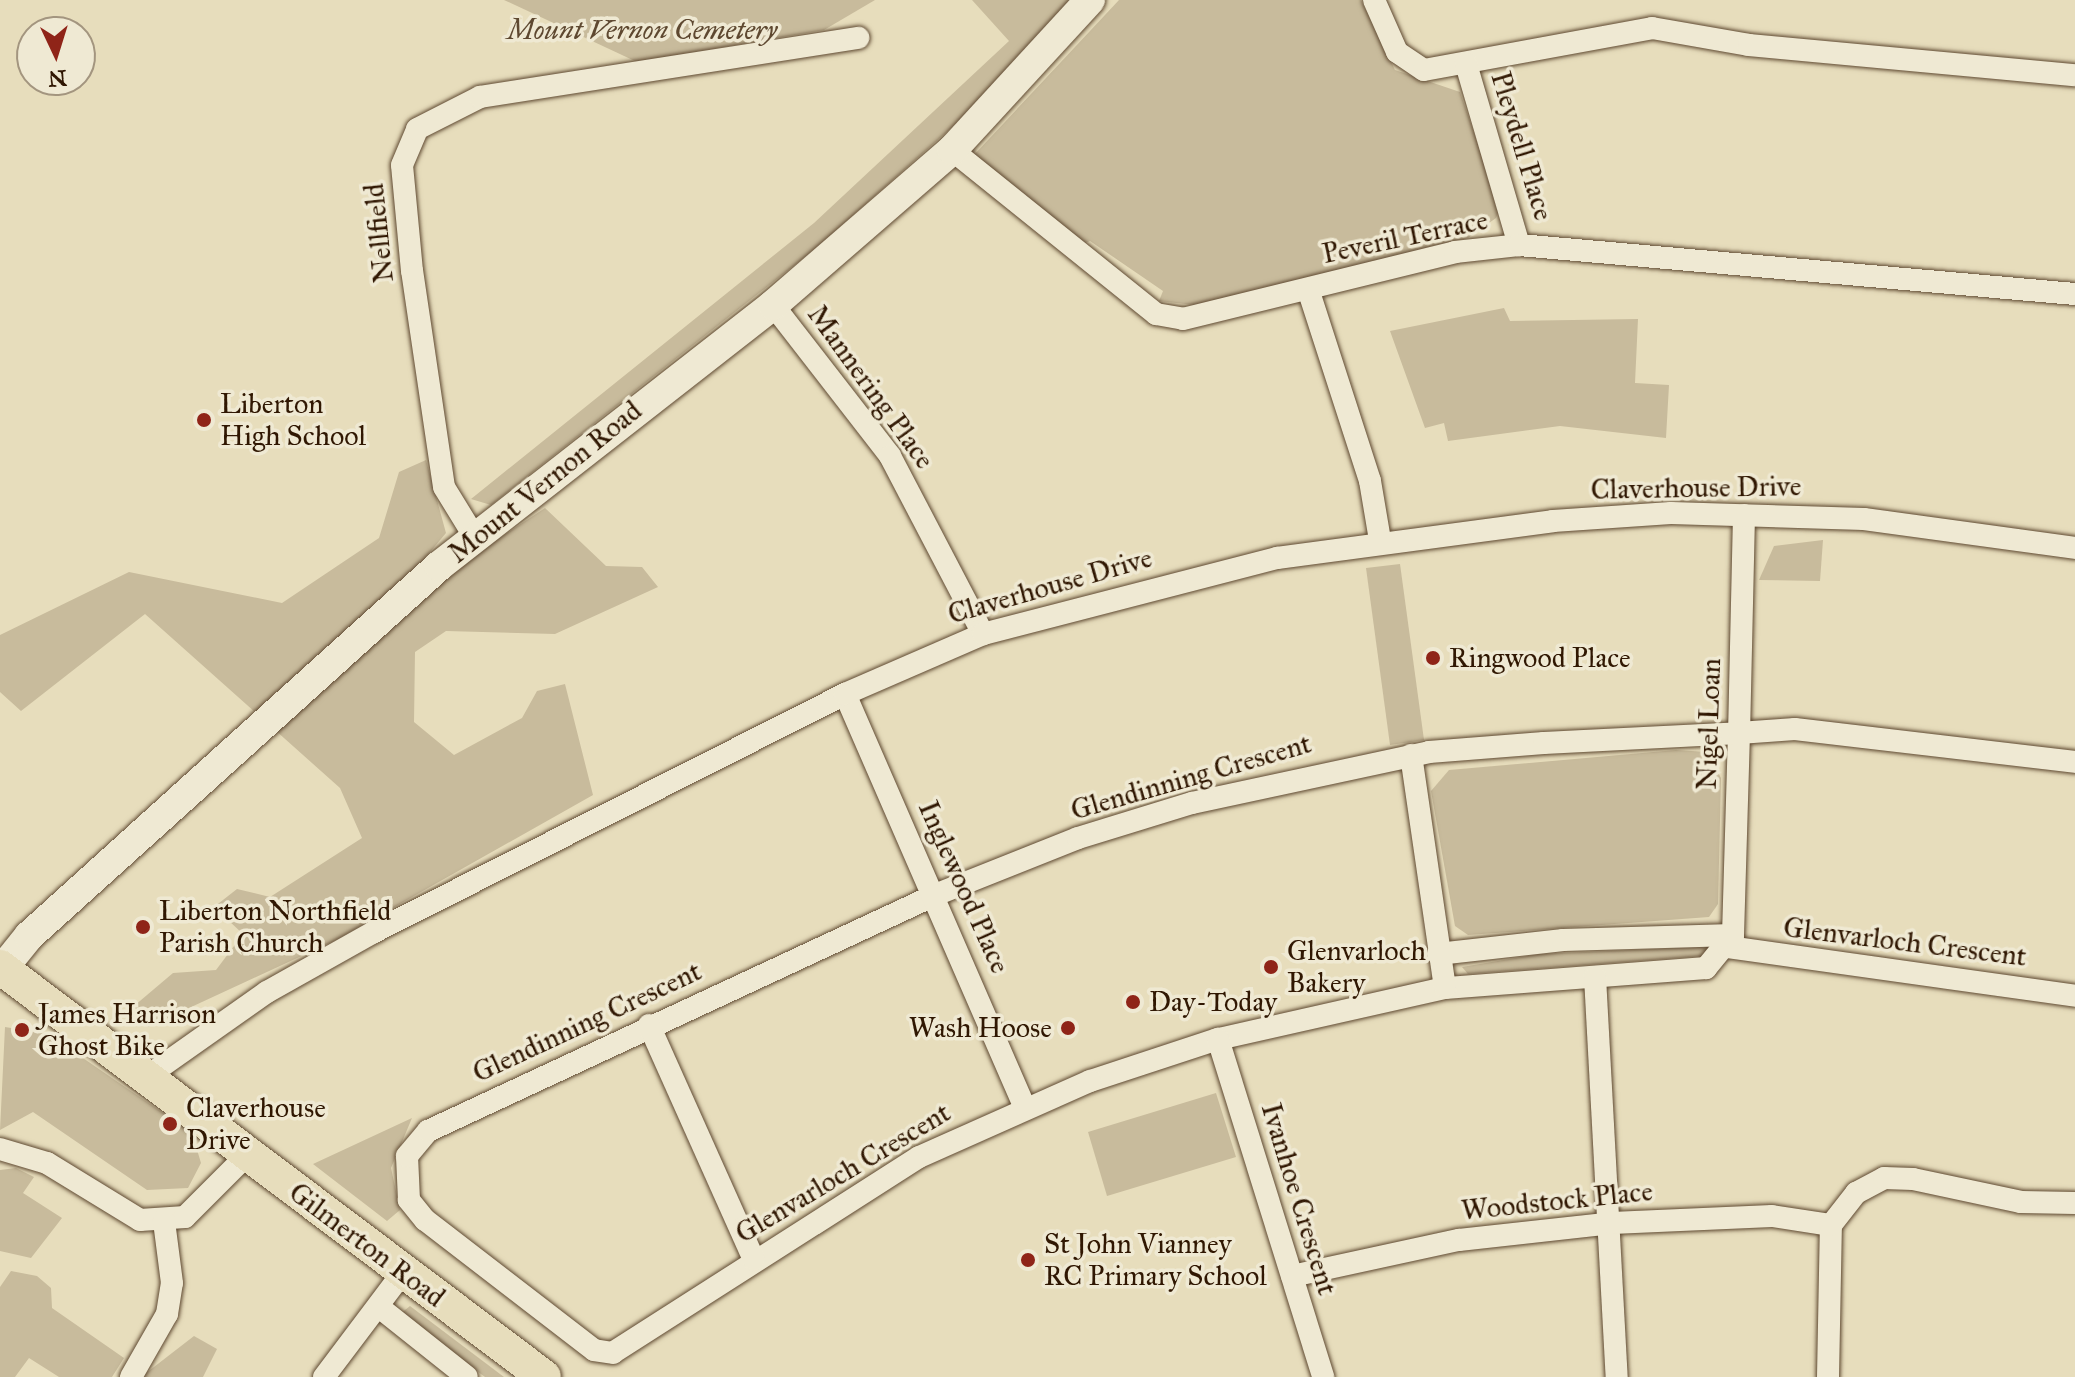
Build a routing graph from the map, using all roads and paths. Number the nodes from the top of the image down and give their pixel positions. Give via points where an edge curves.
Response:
1 (1090, 0) edge
2 (1374, 0) edge
3 (858, 38) dead end
4 (1466, 64) junction
5 (2075, 75) edge
6 (952, 150) junction
7 (1519, 245) junction
8 (1308, 289) junction
9 (2075, 294) edge
10 (773, 305) junction
11 (1744, 515) junction
12 (474, 536) junction
13 (1380, 540) junction
14 (2075, 548) edge
15 (983, 634) junction
16 (845, 694) junction
17 (1739, 733) junction
18 (1411, 755) junction
19 (2075, 762) edge
20 (935, 895) junction
21 (1730, 941) junction
22 (1438, 954) junction
23 (1, 969) edge
24 (1595, 977) junction
25 (1445, 988) junction
26 (2075, 996) edge
27 (649, 1025) junction
28 (1218, 1039) junction
29 (145, 1078) junction
30 (1024, 1106) junction
31 (0, 1149) edge
32 (247, 1155) junction
33 (405, 1170) joint
34 (2075, 1203) edge
35 (164, 1221) junction
36 (1612, 1223) junction
37 (1831, 1225) junction
38 (754, 1260) junction
39 (404, 1271) junction
40 (1292, 1276) junction
41 (379, 1307) junction
42 (131, 1377) edge
43 (324, 1377) edge
44 (467, 1377) edge
45 (544, 1377) edge
46 (1323, 1377) edge
47 (1617, 1377) edge
48 (1828, 1377) edge

1 - 6 street, Mount Vernon Road
2 - 4 street via 1408,64 1424,70
3 - 12 street, Nellfield via 480,97 417,129 402,165 414,286 444,487
4 - 5 street via 1652,28 1749,45
4 - 7 street, Pleydell Place
6 - 8 street, Peveril Terrace via 1156,314 1183,319
6 - 10 street, Mount Vernon Road
7 - 8 street, Peveril Terrace via 1455,252
7 - 9 street, Peveril Terrace
8 - 13 street via 1370,481
10 - 12 street, Mount Vernon Road
10 - 15 street, Mannering Place via 890,456
11 - 13 street, Claverhouse Drive via 1553,521
11 - 14 street, Claverhouse Drive via 1864,519
11 - 17 street, Nigel Loan
12 - 23 street, Mount Vernon Road via 135,838
13 - 15 street, Claverhouse Drive via 1199,575
15 - 16 street, Claverhouse Drive
16 - 20 street, Inglewood Place
16 - 29 street, Claverhouse Drive via 374,932 267,992
17 - 18 street, Glendinning Crescent
17 - 19 street, Glendinning Crescent via 1870,733
17 - 21 street, Nigel Loan
18 - 20 street, Glendinning Crescent via 1192,803
18 - 22 street
20 - 27 street, Glendinning Crescent
20 - 30 street, Inglewood Place
21 - 22 street, Glenvarloch Crescent via 1563,940
21 - 24 street, Glenvarloch Crescent via 1690,972
21 - 26 street, Glenvarloch Crescent
22 - 25 street
23 - 29 main road, Gilmerton Road
24 - 25 street, Glenvarloch Crescent
24 - 36 street
25 - 28 street, Glenvarloch Crescent
27 - 33 street, Glendinning Crescent via 428,1131 414,1143
27 - 38 street
28 - 30 street, Glenvarloch Crescent
28 - 40 street, Ivanhoe Crescent
29 - 32 main road, Gilmerton Road
30 - 38 street, Glenvarloch Crescent via 919,1157
31 - 35 street via 47,1163 140,1220
32 - 35 street via 201,1206
32 - 39 main road, Gilmerton Road
33 - 38 street, Glenvarloch Crescent via 409,1200 425,1220 594,1350 636,1344
34 - 37 street via 2021,1202 1884,1178 1856,1193
35 - 42 street via 172,1283 167,1314
36 - 37 street, Woodstock Place via 1772,1216
36 - 40 street, Woodstock Place via 1459,1240
36 - 47 street
37 - 48 street
39 - 41 street
39 - 45 main road, Gilmerton Road
40 - 46 street, Ivanhoe Crescent
41 - 43 street
41 - 44 street, Gilmerton Road

